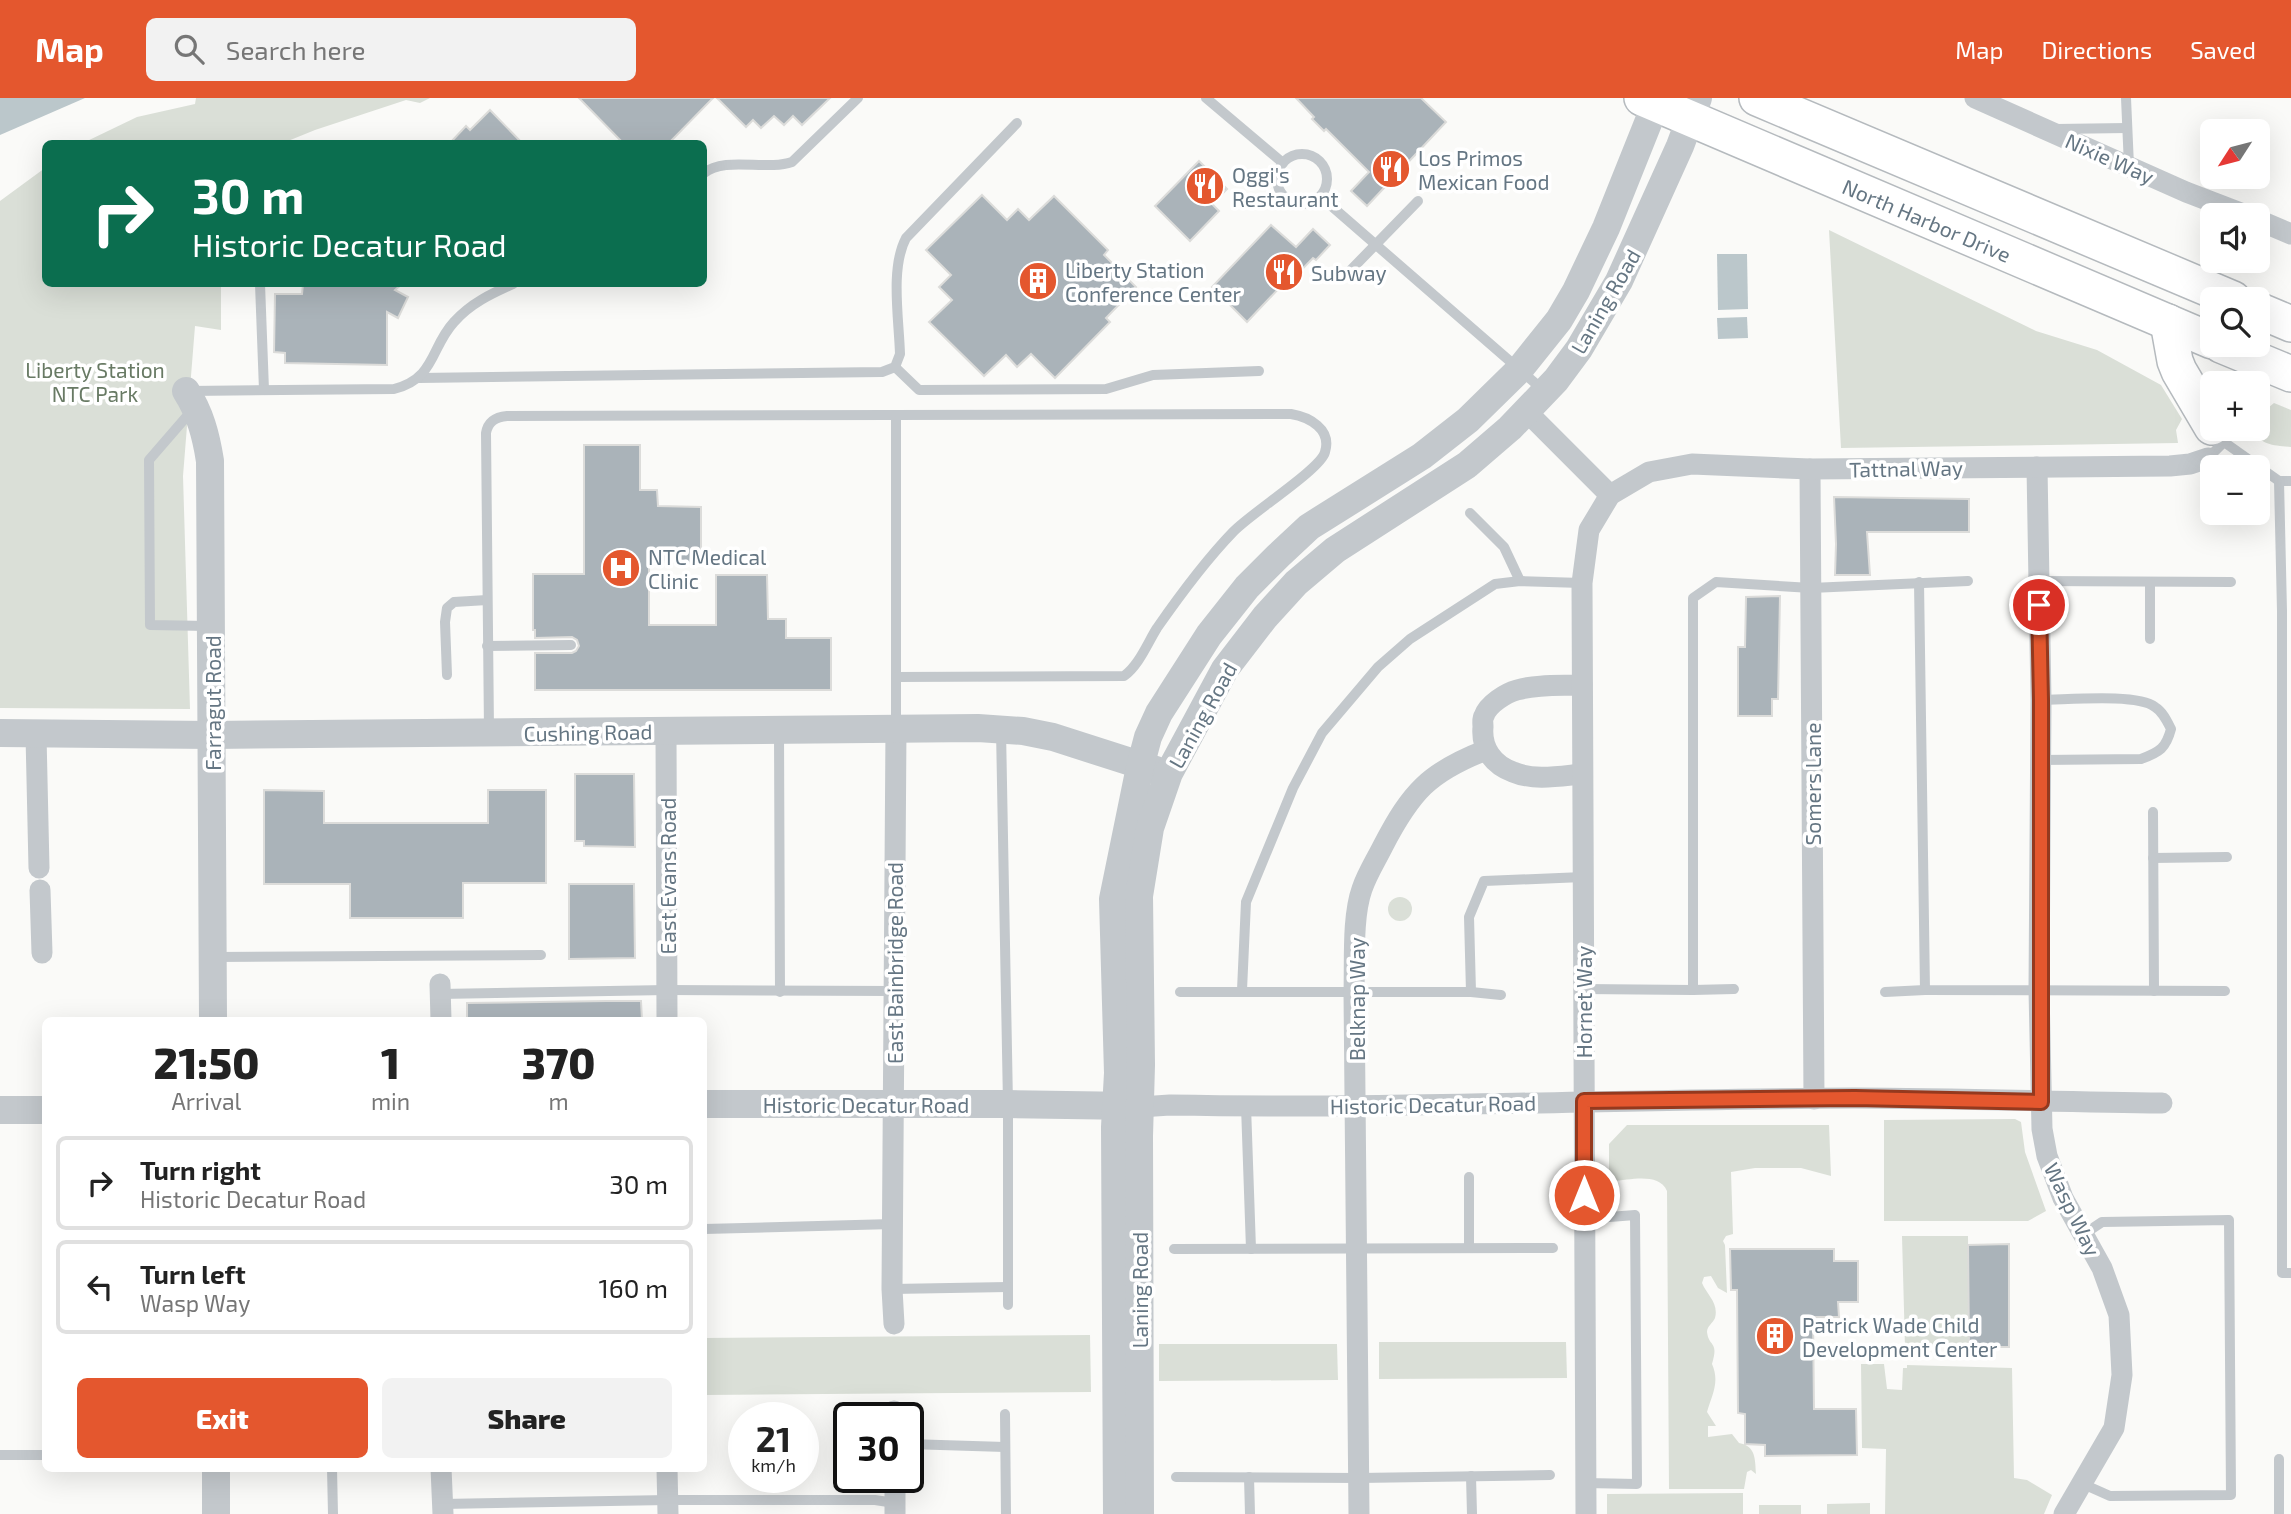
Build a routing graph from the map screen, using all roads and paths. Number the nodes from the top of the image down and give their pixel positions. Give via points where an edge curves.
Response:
1 (858, 98) edge
2 (1206, 98) edge
3 (1757, 98) edge
4 (1975, 98) edge
5 (2126, 98) edge
6 (1652, 100) edge
7 (1694, 108) edge
8 (1017, 123) dead end
9 (2127, 128) junction
10 (2046, 129) junction
11 (1283, 163) junction
12 (2129, 166) junction
13 (707, 171) edge
14 (1321, 197) junction
15 (1418, 201) dead end
16 (2217, 203) edge
17 (2270, 225) edge
18 (2291, 234) edge
19 (1376, 244) junction
20 (1344, 277) dead end
21 (260, 287) edge
22 (506, 287) edge
23 (2206, 287) edge
24 (2270, 315) edge
25 (2168, 322) junction
26 (2291, 324) edge
27 (2200, 336) edge
28 (2245, 357) edge
29 (895, 367) junction
30 (1519, 370) junction
31 (2271, 370) edge
32 (1259, 371) dead end
33 (419, 378) junction
34 (264, 390) junction
35 (191, 399) junction
36 (1536, 402) junction
37 (2200, 407) edge
38 (896, 415) junction
39 (2214, 441) edge
40 (2224, 441) edge
41 (2037, 467) junction
42 (1810, 469) junction
43 (2285, 481) edge
44 (1609, 495) junction
45 (1470, 513) dead end
46 (1520, 581) junction
47 (1968, 581) dead end
48 (2039, 581) junction
49 (1919, 582) junction
50 (2150, 582) junction
51 (2231, 582) dead end
52 (1581, 583) junction
53 (1811, 588) junction
54 (487, 600) junction
55 (211, 626) junction
56 (2150, 639) dead end
57 (571, 645) dead end
58 (487, 646) junction
59 (447, 676) dead end
60 (896, 677) junction
61 (1582, 685) junction
62 (2041, 700) junction
63 (896, 729) junction
64 (1001, 729) junction
65 (779, 730) junction
66 (666, 731) junction
67 (0, 733) edge
68 (489, 733) junction
69 (36, 735) junction
70 (212, 735) junction
71 (1486, 750) junction
72 (2041, 760) junction
73 (1140, 767) junction
74 (1169, 773) junction
75 (1583, 775) junction
76 (2152, 812) dead end
77 (2227, 857) dead end
78 (2153, 858) junction
79 (39, 868) dead end
80 (1583, 877) junction
81 (40, 890) dead end
82 (41, 953) dead end
83 (541, 955) dead end
84 (213, 957) junction
85 (440, 989) joint
86 (1583, 989) junction
87 (1734, 989) dead end
88 (667, 990) junction
89 (1242, 990) junction
90 (1693, 990) junction
91 (1925, 990) junction
92 (2039, 990) junction
93 (894, 991) junction
94 (2154, 991) junction
95 (2225, 991) dead end
96 (780, 992) junction
97 (1180, 992) dead end
98 (1354, 992) junction
99 (1471, 992) junction
100 (1885, 992) dead end
101 (1501, 995) dead end
102 (213, 1017) edge
103 (441, 1017) edge
104 (667, 1017) edge
105 (1814, 1099) junction
106 (1584, 1101) junction
107 (2041, 1102) junction
108 (2162, 1103) dead end
109 (707, 1104) edge
110 (893, 1104) junction
111 (1008, 1104) junction
112 (1128, 1106) junction
113 (1246, 1106) junction
114 (1356, 1107) junction
115 (0, 1110) edge
116 (42, 1110) edge
117 (1469, 1177) dead end
118 (1584, 1219) junction
119 (893, 1224) junction
120 (707, 1229) edge
121 (2084, 1234) junction
122 (1357, 1248) junction
123 (1469, 1248) junction
124 (1553, 1248) dead end
125 (1174, 1249) dead end
126 (1251, 1249) junction
127 (2286, 1273) edge
128 (1008, 1287) junction
129 (892, 1289) junction
130 (1008, 1305) dead end
131 (894, 1324) dead end
132 (1005, 1414) dead end
133 (924, 1444) edge
134 (1005, 1447) junction
135 (0, 1455) edge
136 (42, 1455) edge
137 (2279, 1459) dead end
138 (216, 1472) edge
139 (332, 1472) edge
140 (441, 1472) edge
141 (667, 1472) edge
142 (1550, 1475) dead end
143 (1471, 1476) junction
144 (1176, 1477) dead end
145 (1249, 1478) junction
146 (1359, 1478) junction
147 (1586, 1483) junction
148 (2082, 1484) junction
149 (668, 1507) edge
150 (443, 1509) edge
151 (895, 1509) edge
152 (216, 1514) edge
153 (332, 1514) edge
154 (1006, 1514) edge
155 (1117, 1514) edge
156 (1140, 1514) edge
157 (1250, 1514) edge
158 (1359, 1514) edge
159 (1472, 1514) edge
160 (1586, 1514) edge
161 (2064, 1514) edge
162 (2279, 1514) edge

1 - 13 lane via 792,162 715,166
2 - 11 lane
3 - 23 main road
4 - 10 street, Nixie Way
5 - 9 lane
6 - 7 main road, North Harbor Drive
6 - 30 street, Laning Road via 1606,228 1576,291
7 - 25 main road, North Harbor Drive
7 - 36 street, Laning Road via 1611,298 1579,349
8 - 29 lane via 906,237 899,251 900,354
9 - 10 lane
9 - 12 lane
10 - 12 street, Nixie Way
11 - 14 lane via 1277,180 1283,196 1306,205
11 - 14 lane via 1304,154 1319,160 1328,182
12 - 16 street, Nixie Way
14 - 19 lane
15 - 19 lane
17 - 18 street
19 - 20 lane
19 - 30 lane
21 - 34 lane
22 - 33 lane via 471,305 452,323
24 - 26 main road
25 - 27 main road, North Harbor Drive
25 - 37 main road via 2175,361
28 - 31 main road
29 - 32 lane via 919,390 1106,389 1153,375
29 - 33 lane via 882,372
30 - 36 lane
30 - 73 street, Laning Road via 1486,405 1422,456 1309,527 1247,587 1209,635 1159,713
33 - 34 lane via 394,389
34 - 35 lane
35 - 55 street, Farragut Road via 206,432 210,461
35 - 55 lane via 149,460 150,625
36 - 44 street
36 - 74 street, Laning Road via 1467,465 1335,550 1296,583 1225,669
38 - 54 lane via 496,418 486,433
38 - 60 lane
38 - 60 lane via 1291,414 1308,418 1326,438 1325,454 1315,467 1253,513 1225,541 1124,676
39 - 41 street, Tattnal Way via 2190,464
40 - 43 lane
41 - 42 street, Tattnal Way
41 - 48 street, Wasp Way
42 - 44 street, Tattnal Way via 1692,464 1648,472
42 - 53 street, Somers Lane
43 - 127 lane
44 - 52 street, Hornet Way via 1589,530
45 - 46 lane via 1504,547
46 - 52 lane
46 - 89 lane via 1495,584 1410,639 1378,667 1322,733 1293,788 1246,902
47 - 49 lane
48 - 50 lane
48 - 62 street, Wasp Way
49 - 53 lane
49 - 91 lane
50 - 51 lane
50 - 56 lane
52 - 61 street, Hornet Way
53 - 90 lane via 1717,582 1693,598
53 - 105 street, Somers Lane
54 - 58 lane
54 - 59 lane via 454,603 447,608
55 - 70 street, Farragut Road
57 - 58 lane
58 - 68 lane
60 - 63 lane
61 - 71 street via 1515,690 1497,701 1484,716
61 - 75 street, Hornet Way
62 - 72 street, Wasp Way
62 - 72 lane via 2136,699 2154,705 2171,729 2168,742 2156,754 2141,759
63 - 64 street, Cushing Road
63 - 65 street, Cushing Road
63 - 93 street, East Bainbridge Road
64 - 73 street, Cushing Road via 1053,737
64 - 111 lane
65 - 66 street, Cushing Road
65 - 96 lane
66 - 68 street, Cushing Road
66 - 88 street, East Evans Road
67 - 69 street, Cushing Road
68 - 70 street, Cushing Road
69 - 70 street, Cushing Road
69 - 79 street
70 - 84 street, Farragut Road
71 - 75 street via 1499,766 1515,774
71 - 98 street, Belknap Way via 1454,763 1427,782 1402,810 1361,890
72 - 92 street, Wasp Way
73 - 74 street, Cushing Road
73 - 112 street, Laning Road via 1113,899 1118,1073
74 - 112 street, Laning Road via 1150,828 1139,895 1141,969
75 - 80 street, Hornet Way
76 - 78 lane
77 - 78 lane
78 - 94 lane
80 - 86 street, Hornet Way
80 - 99 lane via 1484,881 1469,917
81 - 82 street
83 - 84 lane
84 - 102 street, Farragut Road
85 - 88 lane
85 - 103 street
86 - 90 lane
86 - 106 street, Hornet Way
87 - 90 lane
88 - 96 lane
88 - 104 street, East Evans Road
89 - 97 lane
89 - 98 lane
91 - 92 lane
91 - 100 lane
92 - 94 lane
92 - 107 street, Wasp Way
93 - 96 lane
93 - 110 street, East Bainbridge Road
94 - 95 lane
98 - 99 lane
98 - 114 street, Belknap Way
99 - 101 lane
105 - 106 street, Historic Decatur Road
105 - 107 street, Historic Decatur Road
106 - 114 street, Historic Decatur Road
106 - 118 street, Hornet Way
107 - 108 street, Historic Decatur Road
107 - 121 street, Wasp Way via 2047,1156 2063,1198
109 - 110 street, Historic Decatur Road
110 - 111 street, Historic Decatur Road
110 - 119 street, East Bainbridge Road
111 - 112 street, Historic Decatur Road
111 - 128 lane
112 - 113 street, Historic Decatur Road
112 - 155 street, Laning Road
112 - 156 street, Laning Road
113 - 114 street, Historic Decatur Road
113 - 126 lane
114 - 122 street, Belknap Way
115 - 116 street
117 - 123 lane
118 - 147 street, Hornet Way
118 - 147 lane via 1635,1215 1637,1484
119 - 120 lane
119 - 129 street, East Bainbridge Road
121 - 148 street, Wasp Way via 2119,1315 2122,1375 2114,1427
121 - 148 lane via 2102,1222 2229,1220 2231,1495 2110,1496
122 - 123 lane
122 - 126 lane
122 - 146 street, Belknap Way
123 - 124 lane
125 - 126 lane
128 - 129 lane
128 - 130 lane
129 - 131 street, East Bainbridge Road
132 - 134 lane
133 - 134 lane
134 - 154 lane
135 - 136 lane
137 - 162 lane
138 - 152 street
139 - 153 lane
140 - 150 street
141 - 149 street
142 - 143 lane
143 - 146 lane
143 - 159 lane
144 - 145 lane
145 - 146 lane
145 - 157 lane
146 - 158 street, Belknap Way
147 - 160 street, Hornet Way
148 - 161 street, Wasp Way
149 - 150 lane
149 - 151 lane via 874,1500

